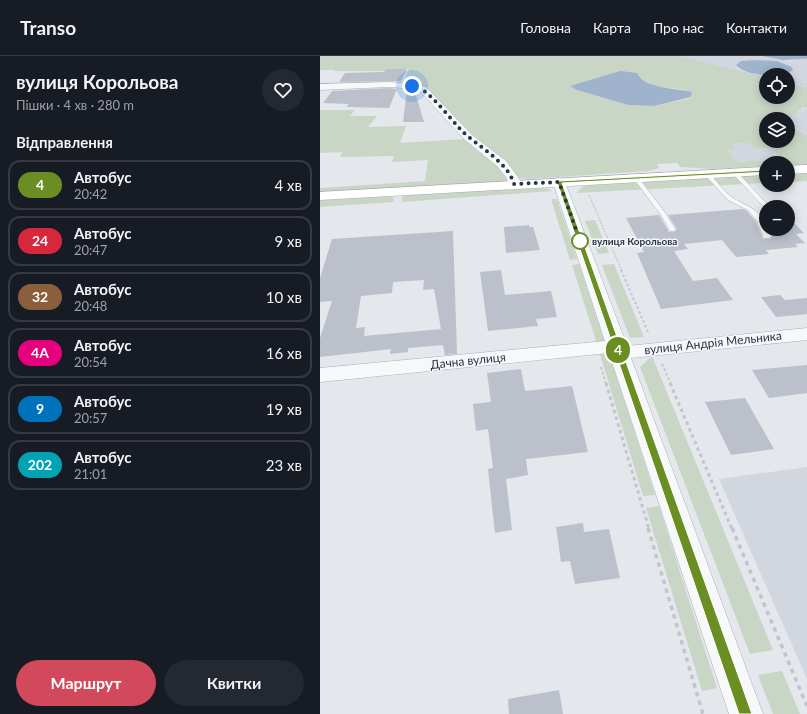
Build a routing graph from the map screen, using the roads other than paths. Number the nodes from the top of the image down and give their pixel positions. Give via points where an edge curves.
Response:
1 (320, 87) edge
2 (807, 169) edge
3 (795, 170) edge
4 (759, 171) edge
5 (735, 173) junction
6 (707, 174) junction
7 (636, 178) junction
8 (514, 184) junction
9 (562, 190) junction
10 (320, 196) edge
11 (760, 200) edge
12 (759, 219) edge
13 (672, 230) dead end
14 (807, 334) edge
15 (610, 349) junction
16 (320, 375) edge
17 (746, 714) edge

1 - 8 street via 402,85 423,89 469,138 507,170
2 - 3 main road
4 - 5 main road
5 - 6 main road
5 - 11 lane
6 - 7 main road
6 - 12 lane via 730,199 750,209
7 - 9 main road
7 - 13 lane
8 - 9 main road
8 - 10 main road
9 - 15 street
14 - 15 street, вулиця Андрія Мельника via 655,349
15 - 16 street, Дачна вулиця
15 - 17 street

